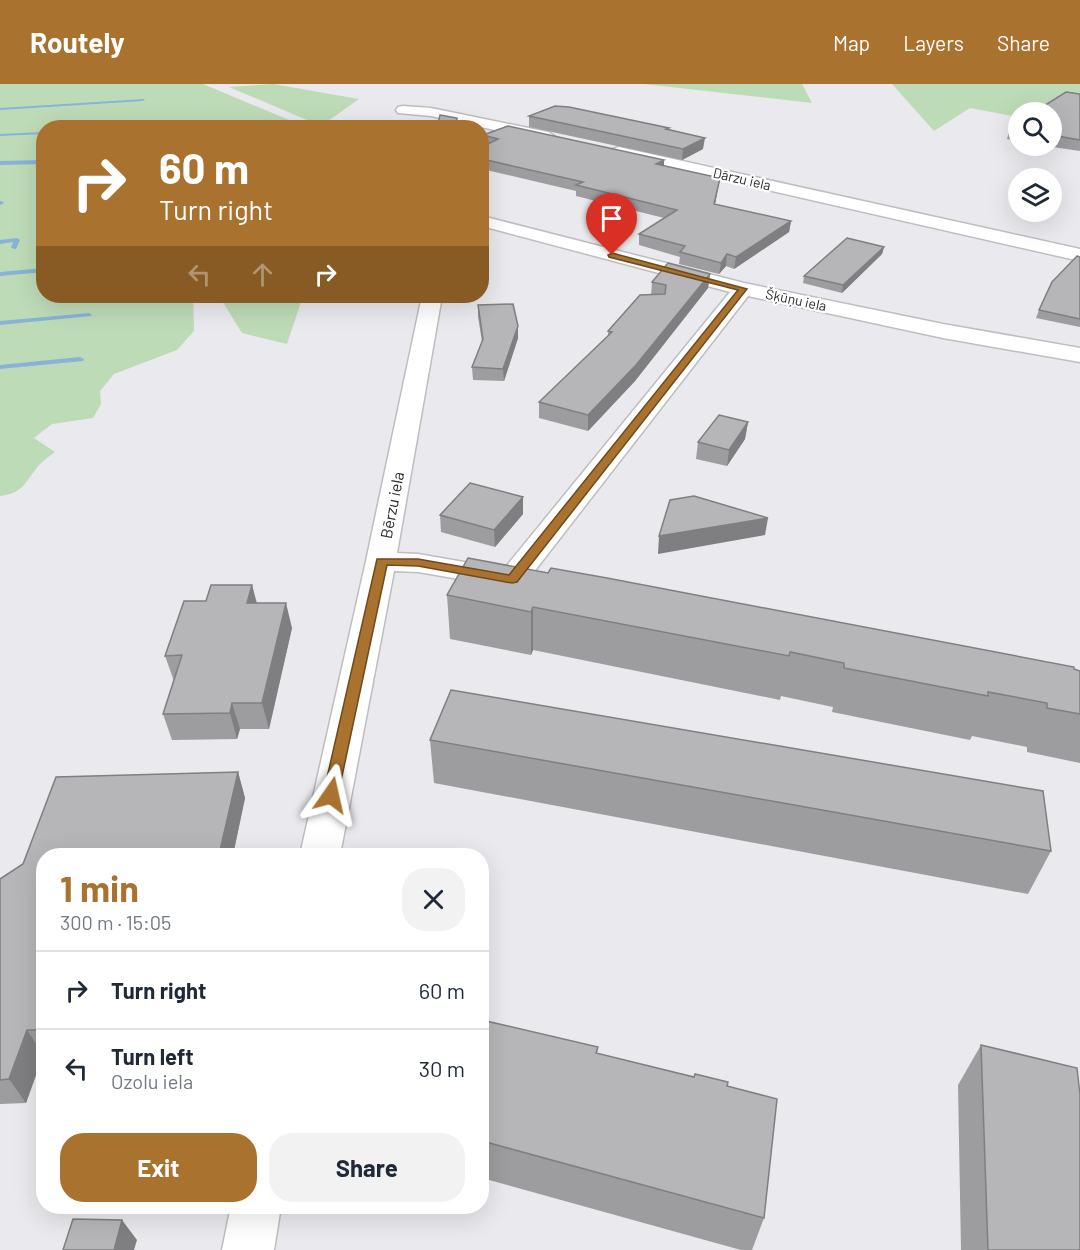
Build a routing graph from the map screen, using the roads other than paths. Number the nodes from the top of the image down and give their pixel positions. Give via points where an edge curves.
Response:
1 (408, 92) dead end
2 (403, 110) junction
3 (401, 120) edge
4 (469, 120) edge
5 (489, 124) edge
6 (569, 141) edge
7 (603, 149) edge
8 (489, 223) edge
9 (1080, 255) edge
10 (743, 289) junction
11 (431, 303) edge
12 (1080, 355) edge
13 (381, 561) junction
14 (512, 579) junction
15 (547, 586) edge
16 (321, 848) edge
17 (255, 1214) edge
18 (248, 1250) edge

1 - 2 street
2 - 3 street
2 - 4 street
5 - 6 street
7 - 9 street, Dārzu iela
8 - 10 street, Šķūņu iela
10 - 12 street, Šķūņu iela
10 - 14 street
11 - 13 street, Bērzu iela
13 - 14 street via 418,563
13 - 16 street, Bērzu iela
14 - 15 street
17 - 18 street

